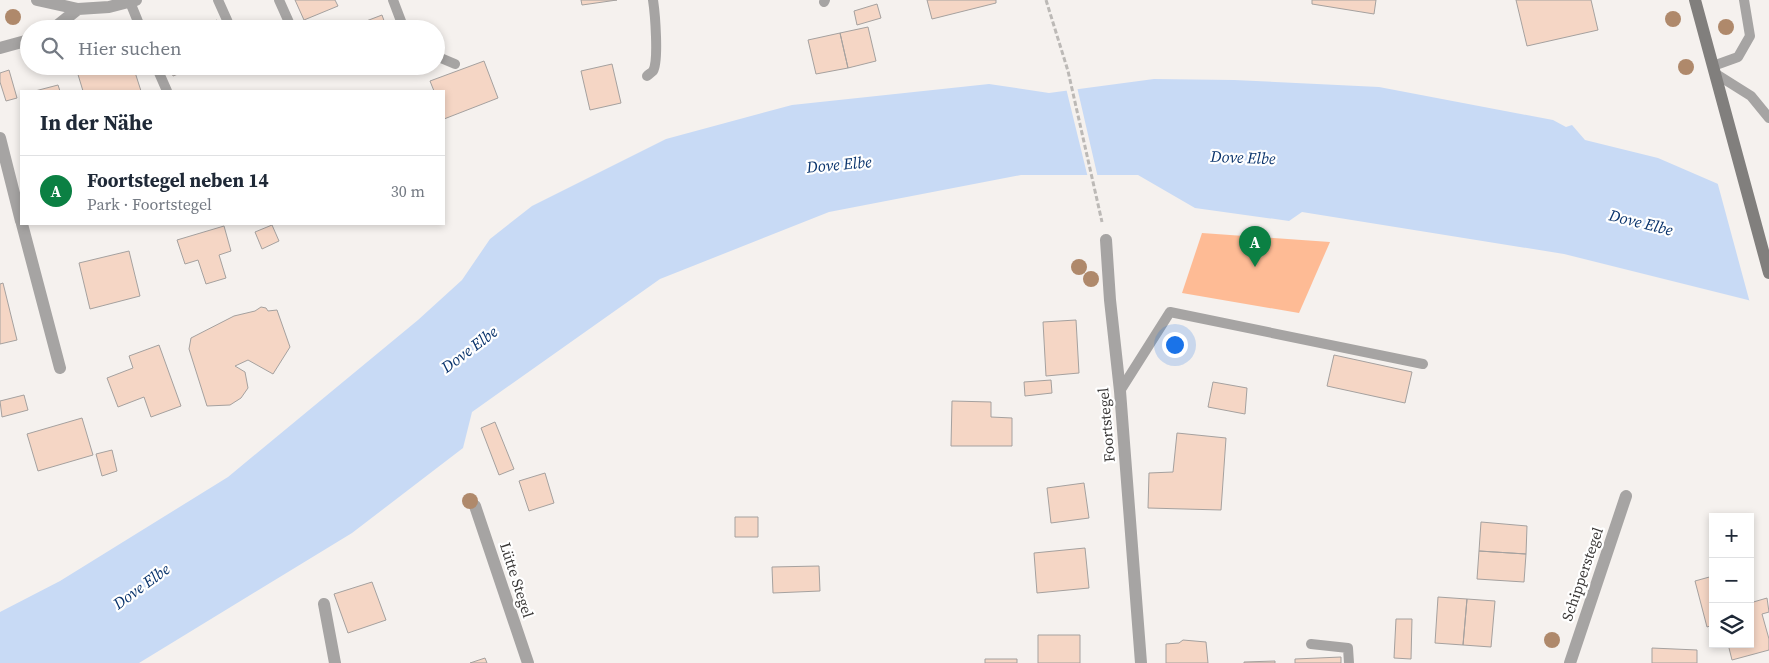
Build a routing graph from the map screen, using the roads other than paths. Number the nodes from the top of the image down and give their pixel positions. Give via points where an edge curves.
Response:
1 (37, 0) edge
2 (218, 0) edge
3 (279, 0) edge
4 (393, 0) edge
5 (653, 0) edge
6 (1695, 0) edge
7 (1744, 0) edge
8 (133, 1) edge
9 (77, 5) edge
10 (62, 20) edge
11 (138, 20) edge
12 (227, 20) edge
13 (288, 20) edge
14 (401, 20) edge
15 (20, 42) edge
16 (0, 48) edge
17 (445, 60) edge
18 (455, 64) dead end
19 (1715, 70) junction
20 (160, 75) edge
21 (647, 76) dead end
22 (167, 90) edge
23 (1769, 118) edge
24 (0, 138) edge
25 (20, 214) edge
26 (23, 225) edge
27 (1106, 240) road end
28 (1769, 273) edge
29 (1423, 364) dead end
30 (60, 368) dead end
31 (1120, 391) junction
32 (1626, 496) dead end
33 (475, 506) dead end
34 (324, 604) dead end
35 (1311, 644) dead end
36 (335, 663) edge
37 (528, 663) edge
38 (1141, 663) edge
39 (1349, 663) edge
40 (1570, 663) edge

1 - 9 street
2 - 12 lane
3 - 13 lane
4 - 14 lane
5 - 21 lane via 654,70
6 - 19 main road
7 - 19 lane via 1750,36 1738,57
8 - 9 street via 109,7
8 - 11 lane
9 - 10 street
15 - 16 street
17 - 18 lane
19 - 23 lane via 1751,96
19 - 28 main road
20 - 22 lane
24 - 25 street
26 - 30 street
27 - 31 street, Foortstegel
29 - 31 lane via 1170,312
31 - 38 street, Foortstegel
32 - 40 street, Schipperstegel
33 - 37 street, Lütte Stegel
34 - 36 street
35 - 39 lane via 1348,648

